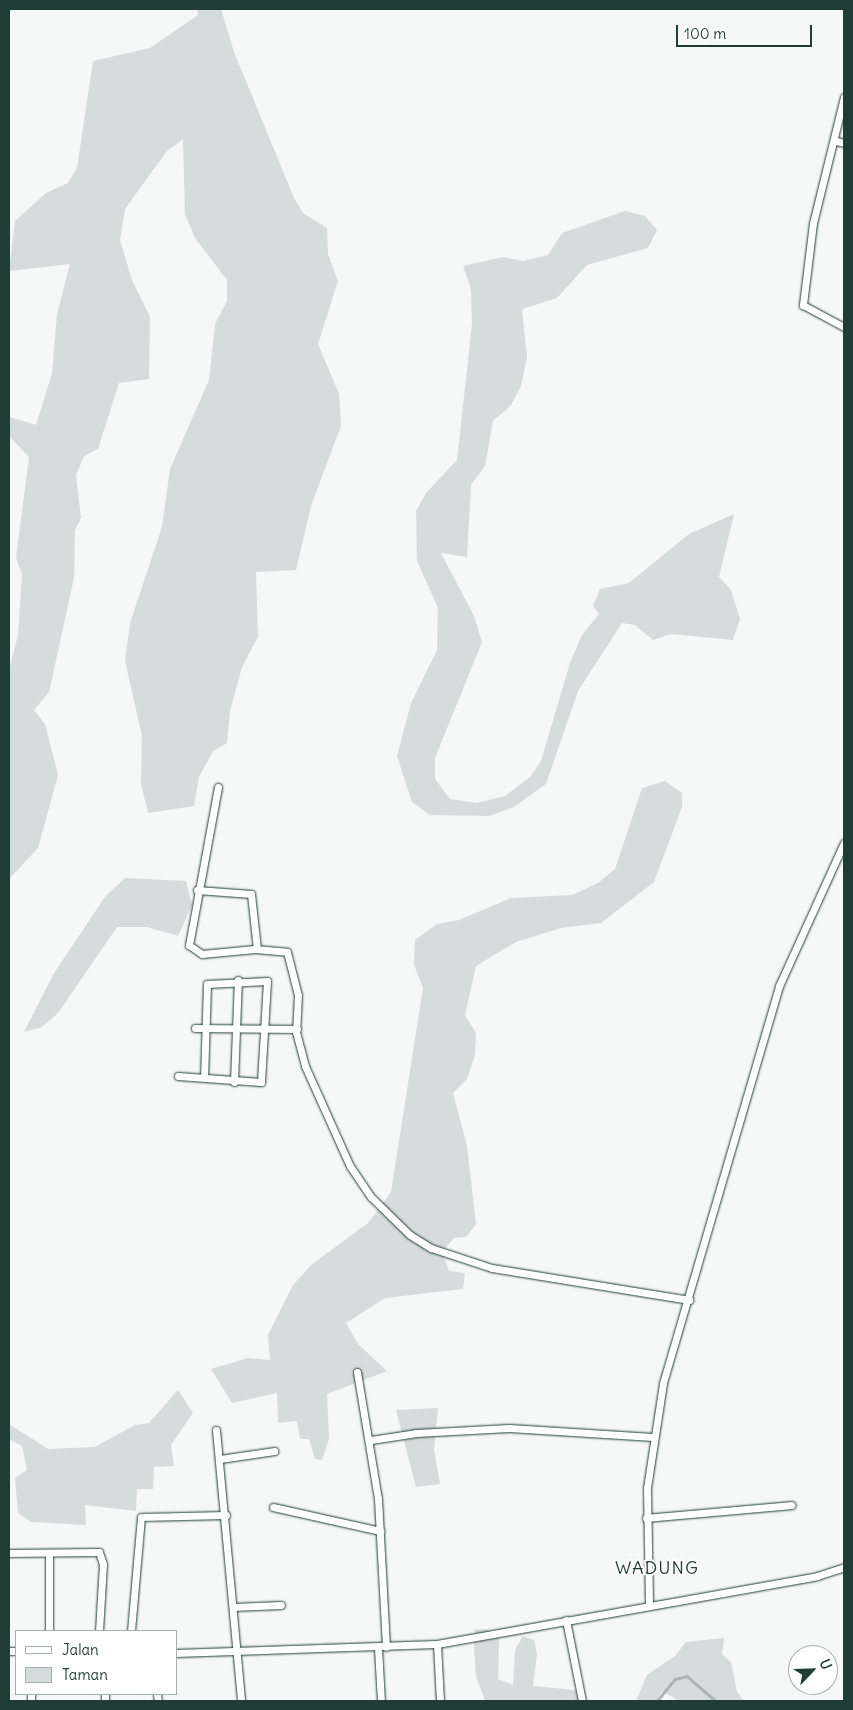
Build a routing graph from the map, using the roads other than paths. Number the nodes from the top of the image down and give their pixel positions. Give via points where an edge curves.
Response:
1 (844, 97) edge
2 (836, 141) junction
3 (844, 142) edge
4 (844, 327) edge
5 (218, 787) dead end
6 (844, 843) edge
7 (197, 890) junction
8 (258, 949) junction
9 (238, 980) junction
10 (195, 1028) dead end
11 (207, 1028) junction
12 (236, 1028) junction
13 (266, 1029) junction
14 (297, 1030) junction
15 (178, 1076) dead end
16 (204, 1077) junction
17 (234, 1082) junction
18 (689, 1300) junction
19 (357, 1372) dead end
20 (216, 1430) dead end
21 (653, 1437) junction
22 (371, 1440) junction
23 (274, 1451) dead end
24 (220, 1459) junction
25 (791, 1505) dead end
26 (273, 1506) dead end
27 (226, 1515) junction
28 (646, 1518) junction
29 (380, 1531) junction
30 (9, 1553) edge
31 (49, 1553) junction
32 (844, 1567) edge
33 (648, 1603) junction
34 (281, 1605) dead end
35 (233, 1608) junction
36 (566, 1620) junction
37 (49, 1630) edge
38 (99, 1630) edge
39 (131, 1630) edge
40 (437, 1644) junction
41 (378, 1648) junction
42 (386, 1648) junction
43 (238, 1652) junction
44 (178, 1653) edge
45 (241, 1701) edge
46 (381, 1701) edge
47 (439, 1701) edge
48 (582, 1701) edge

1 - 2 street via 840,99
2 - 3 street
2 - 4 street via 813,223 803,305
5 - 7 street
6 - 18 street via 779,986
7 - 8 street via 251,894
7 - 8 street via 191,949 202,954
8 - 14 street via 287,952 298,995
9 - 11 street via 207,984
9 - 12 street
9 - 13 street via 267,981
10 - 11 street
11 - 12 street
11 - 16 street
12 - 13 street
12 - 17 street
13 - 14 street
13 - 17 street via 261,1082
14 - 18 street via 305,1066 350,1166 371,1197 410,1235 432,1248 492,1268
15 - 16 street
16 - 17 street
18 - 21 street via 663,1383
19 - 22 street
20 - 24 street
21 - 22 street via 508,1428 416,1433
21 - 28 street
22 - 29 street
23 - 24 street
24 - 27 street
25 - 28 street
26 - 29 street
27 - 35 street
27 - 39 street via 141,1516
28 - 33 street
29 - 42 street
30 - 31 street
31 - 37 street
31 - 38 street via 93,1551 103,1556
32 - 33 street via 817,1576
33 - 36 street
34 - 35 street
35 - 43 street
36 - 40 street
36 - 48 street
40 - 42 street
40 - 47 street
41 - 42 street
41 - 43 street
41 - 46 street
43 - 44 street
43 - 45 street

